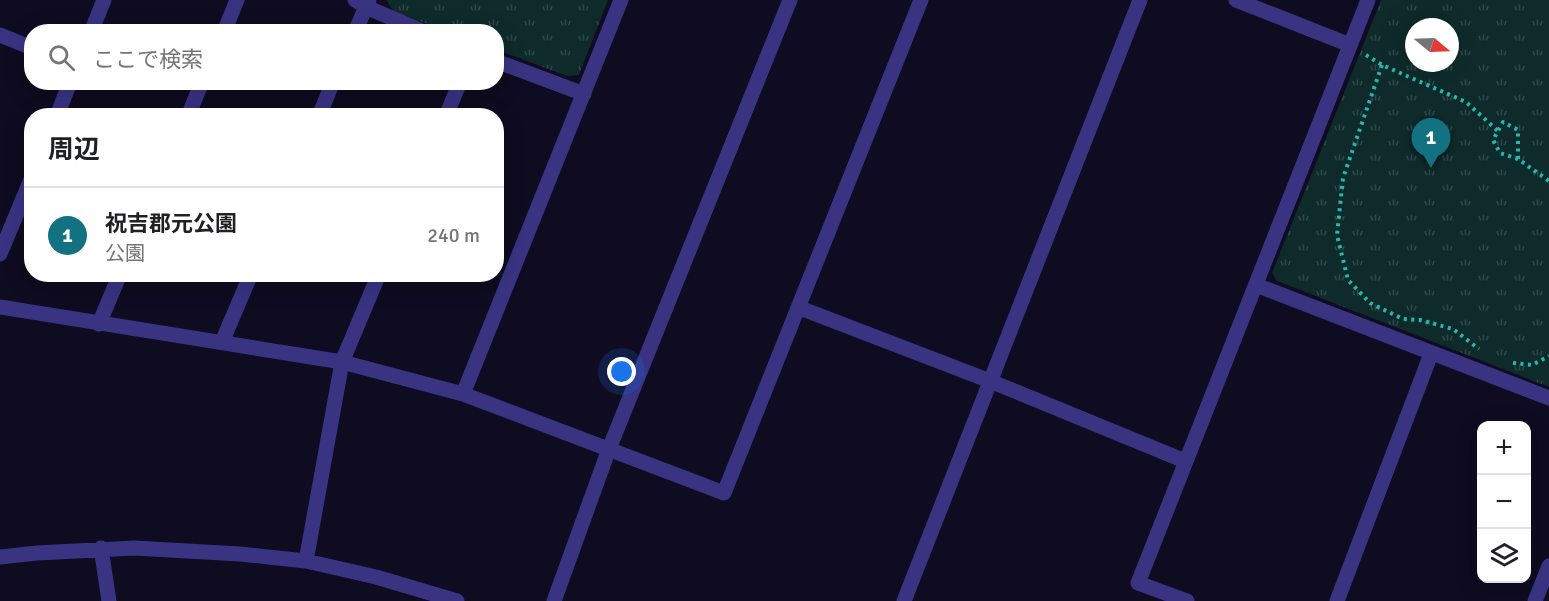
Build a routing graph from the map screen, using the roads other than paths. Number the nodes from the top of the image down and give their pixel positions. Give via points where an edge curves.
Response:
1 (104, 0) edge
2 (237, 0) edge
3 (621, 0) edge
4 (790, 0) edge
5 (1140, 0) edge
6 (1236, 0) edge
7 (1368, 0) edge
8 (919, 1) edge
9 (363, 2) edge
10 (94, 24) edge
11 (227, 24) edge
12 (357, 24) edge
13 (408, 24) edge
14 (0, 35) edge
15 (24, 45) edge
16 (1350, 45) junction
17 (504, 64) edge
18 (67, 90) edge
19 (199, 90) edge
20 (330, 90) edge
21 (457, 90) edge
22 (584, 94) junction
23 (60, 108) edge
24 (191, 108) edge
25 (322, 108) edge
26 (449, 108) edge
27 (24, 196) edge
28 (0, 254) edge
29 (117, 282) edge
30 (248, 282) edge
31 (376, 282) edge
32 (1256, 285) junction
33 (0, 307) edge
34 (800, 308) junction
35 (99, 324) junction
36 (222, 342) junction
37 (1431, 354) junction
38 (342, 362) junction
39 (990, 381) junction
40 (463, 394) junction
41 (1549, 398) edge
42 (609, 449) junction
43 (1185, 461) junction
44 (101, 548) junction
45 (0, 557) edge
46 (306, 561) junction
47 (1549, 566) edge
48 (109, 601) edge
49 (457, 601) edge
50 (554, 601) edge
51 (904, 601) edge
52 (1187, 601) edge
53 (1337, 601) edge
54 (1535, 601) edge

1 - 10 street
2 - 11 street
3 - 22 street
4 - 42 street
5 - 39 street
6 - 16 street
7 - 16 street
8 - 34 street
9 - 12 street
9 - 13 street
14 - 15 street
16 - 32 street
17 - 22 street
18 - 23 street
19 - 24 street
20 - 25 street
21 - 26 street
22 - 40 street
27 - 28 street
29 - 35 street
30 - 36 street
31 - 38 street
32 - 37 street
32 - 43 street
33 - 35 street
34 - 39 street
34 - 42 street via 724,493
35 - 36 street
36 - 38 street
37 - 41 street
37 - 53 street
38 - 40 street
38 - 46 street
39 - 43 street
39 - 51 street
40 - 42 street
42 - 50 street
43 - 52 street via 1138,584
44 - 45 street
44 - 46 street via 185,550
44 - 48 street
46 - 49 street
47 - 54 street

